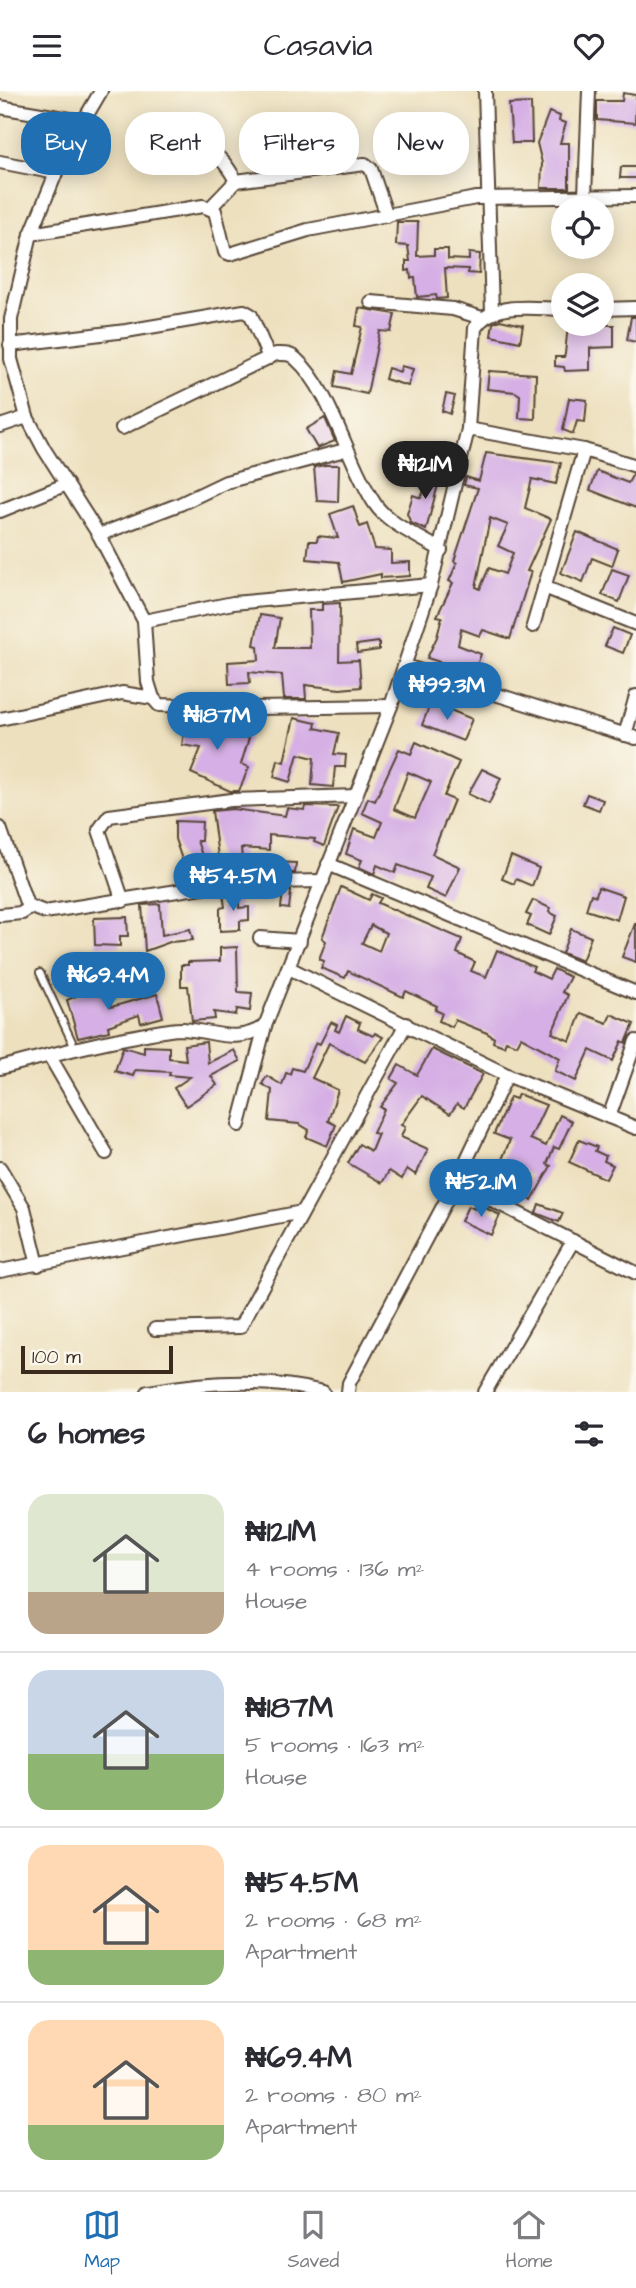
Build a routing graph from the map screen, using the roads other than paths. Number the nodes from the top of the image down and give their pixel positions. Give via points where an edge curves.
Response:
1 (101, 91) edge
2 (485, 91) edge
3 (589, 91) edge
4 (0, 107) edge
5 (29, 112) edge
6 (88, 112) edge
7 (0, 162) edge
8 (225, 162) edge
9 (21, 166) edge
10 (55, 175) edge
11 (236, 181) junction
12 (551, 196) edge
13 (585, 196) edge
14 (614, 196) edge
15 (636, 196) edge
16 (490, 197) junction
17 (210, 208) junction
18 (387, 216) junction
19 (30, 234) junction
20 (371, 302) dead end
21 (636, 308) edge
22 (551, 309) edge
23 (614, 309) edge
24 (487, 315) junction
25 (10, 345) junction
26 (269, 358) junction
27 (27, 417) junction
28 (0, 426) edge
29 (122, 428) dead end
30 (468, 429) junction
31 (345, 450) junction
32 (584, 450) junction
33 (636, 466) edge
34 (67, 484) junction
35 (0, 512) edge
36 (99, 535) junction
37 (441, 550) junction
38 (430, 585) junction
39 (544, 587) junction
40 (144, 621) junction
41 (636, 624) edge
42 (533, 627) dead end
43 (405, 666) junction
44 (636, 697) edge
45 (153, 698) junction
46 (391, 706) junction
47 (0, 719) edge
48 (631, 736) edge
49 (356, 796) junction
50 (0, 828) edge
51 (328, 864) junction
52 (323, 881) junction
53 (123, 901) junction
54 (31, 907) junction
55 (0, 915) edge
56 (260, 938) dead end
57 (300, 941) junction
58 (289, 968) junction
59 (40, 973) dead end
60 (636, 993) edge
61 (406, 1024) junction
62 (265, 1026) junction
63 (636, 1041) edge
64 (75, 1048) junction
65 (49, 1055) junction
66 (0, 1068) edge
67 (507, 1075) junction
68 (609, 1117) junction
69 (239, 1125) dead end
70 (636, 1128) edge
71 (106, 1153) dead end
72 (0, 1168) edge
73 (456, 1182) junction
74 (302, 1212) junction
75 (573, 1241) junction
76 (38, 1265) junction
77 (0, 1271) edge
78 (636, 1273) edge
79 (155, 1329) dead end
80 (289, 1390) edge
81 (148, 1392) edge
82 (323, 1392) edge
83 (348, 1392) edge
84 (485, 1392) edge

1 - 6 street
2 - 16 street
3 - 13 street
4 - 5 street
7 - 9 street
8 - 11 street
10 - 19 street
11 - 17 street
11 - 18 street via 365,164 371,169
12 - 16 street
14 - 15 street
16 - 18 street
16 - 24 street
17 - 18 street via 230,254 308,230
17 - 19 street
19 - 25 street via 11,319
20 - 24 street
21 - 23 street
22 - 24 street via 499,309
24 - 30 street via 475,328
25 - 26 street via 244,311 251,315
25 - 27 street
26 - 29 street
26 - 31 street via 295,357 332,414
27 - 28 street
27 - 34 street
30 - 32 street
30 - 37 street
31 - 36 street via 226,482
31 - 37 street via 380,511
32 - 33 street
32 - 39 street
34 - 35 street
34 - 36 street
36 - 40 street
37 - 38 street
38 - 40 street via 233,603
38 - 43 street
39 - 41 street
39 - 42 street
40 - 45 street
43 - 46 street
43 - 48 street
44 - 48 street
45 - 46 street via 159,705
45 - 47 street via 122,694
46 - 49 street
49 - 51 street
49 - 53 street via 231,800 108,815 99,830
50 - 54 street
51 - 52 street
51 - 60 street
52 - 53 street via 228,883
52 - 57 street
53 - 54 street via 45,912
54 - 55 street via 22,913
56 - 57 street
57 - 58 street
58 - 61 street
58 - 62 street
59 - 64 lane
61 - 67 street
61 - 74 street
62 - 64 street via 250,1036 182,1029
62 - 69 street
63 - 68 street
64 - 65 street
65 - 66 street
65 - 71 street
67 - 68 street
67 - 73 street
68 - 70 street
72 - 76 street via 24,1208
73 - 75 street
73 - 83 street
74 - 76 street
74 - 79 street via 240,1327
75 - 78 street
75 - 84 street
76 - 77 street
80 - 81 street via 230,1384
80 - 82 street

